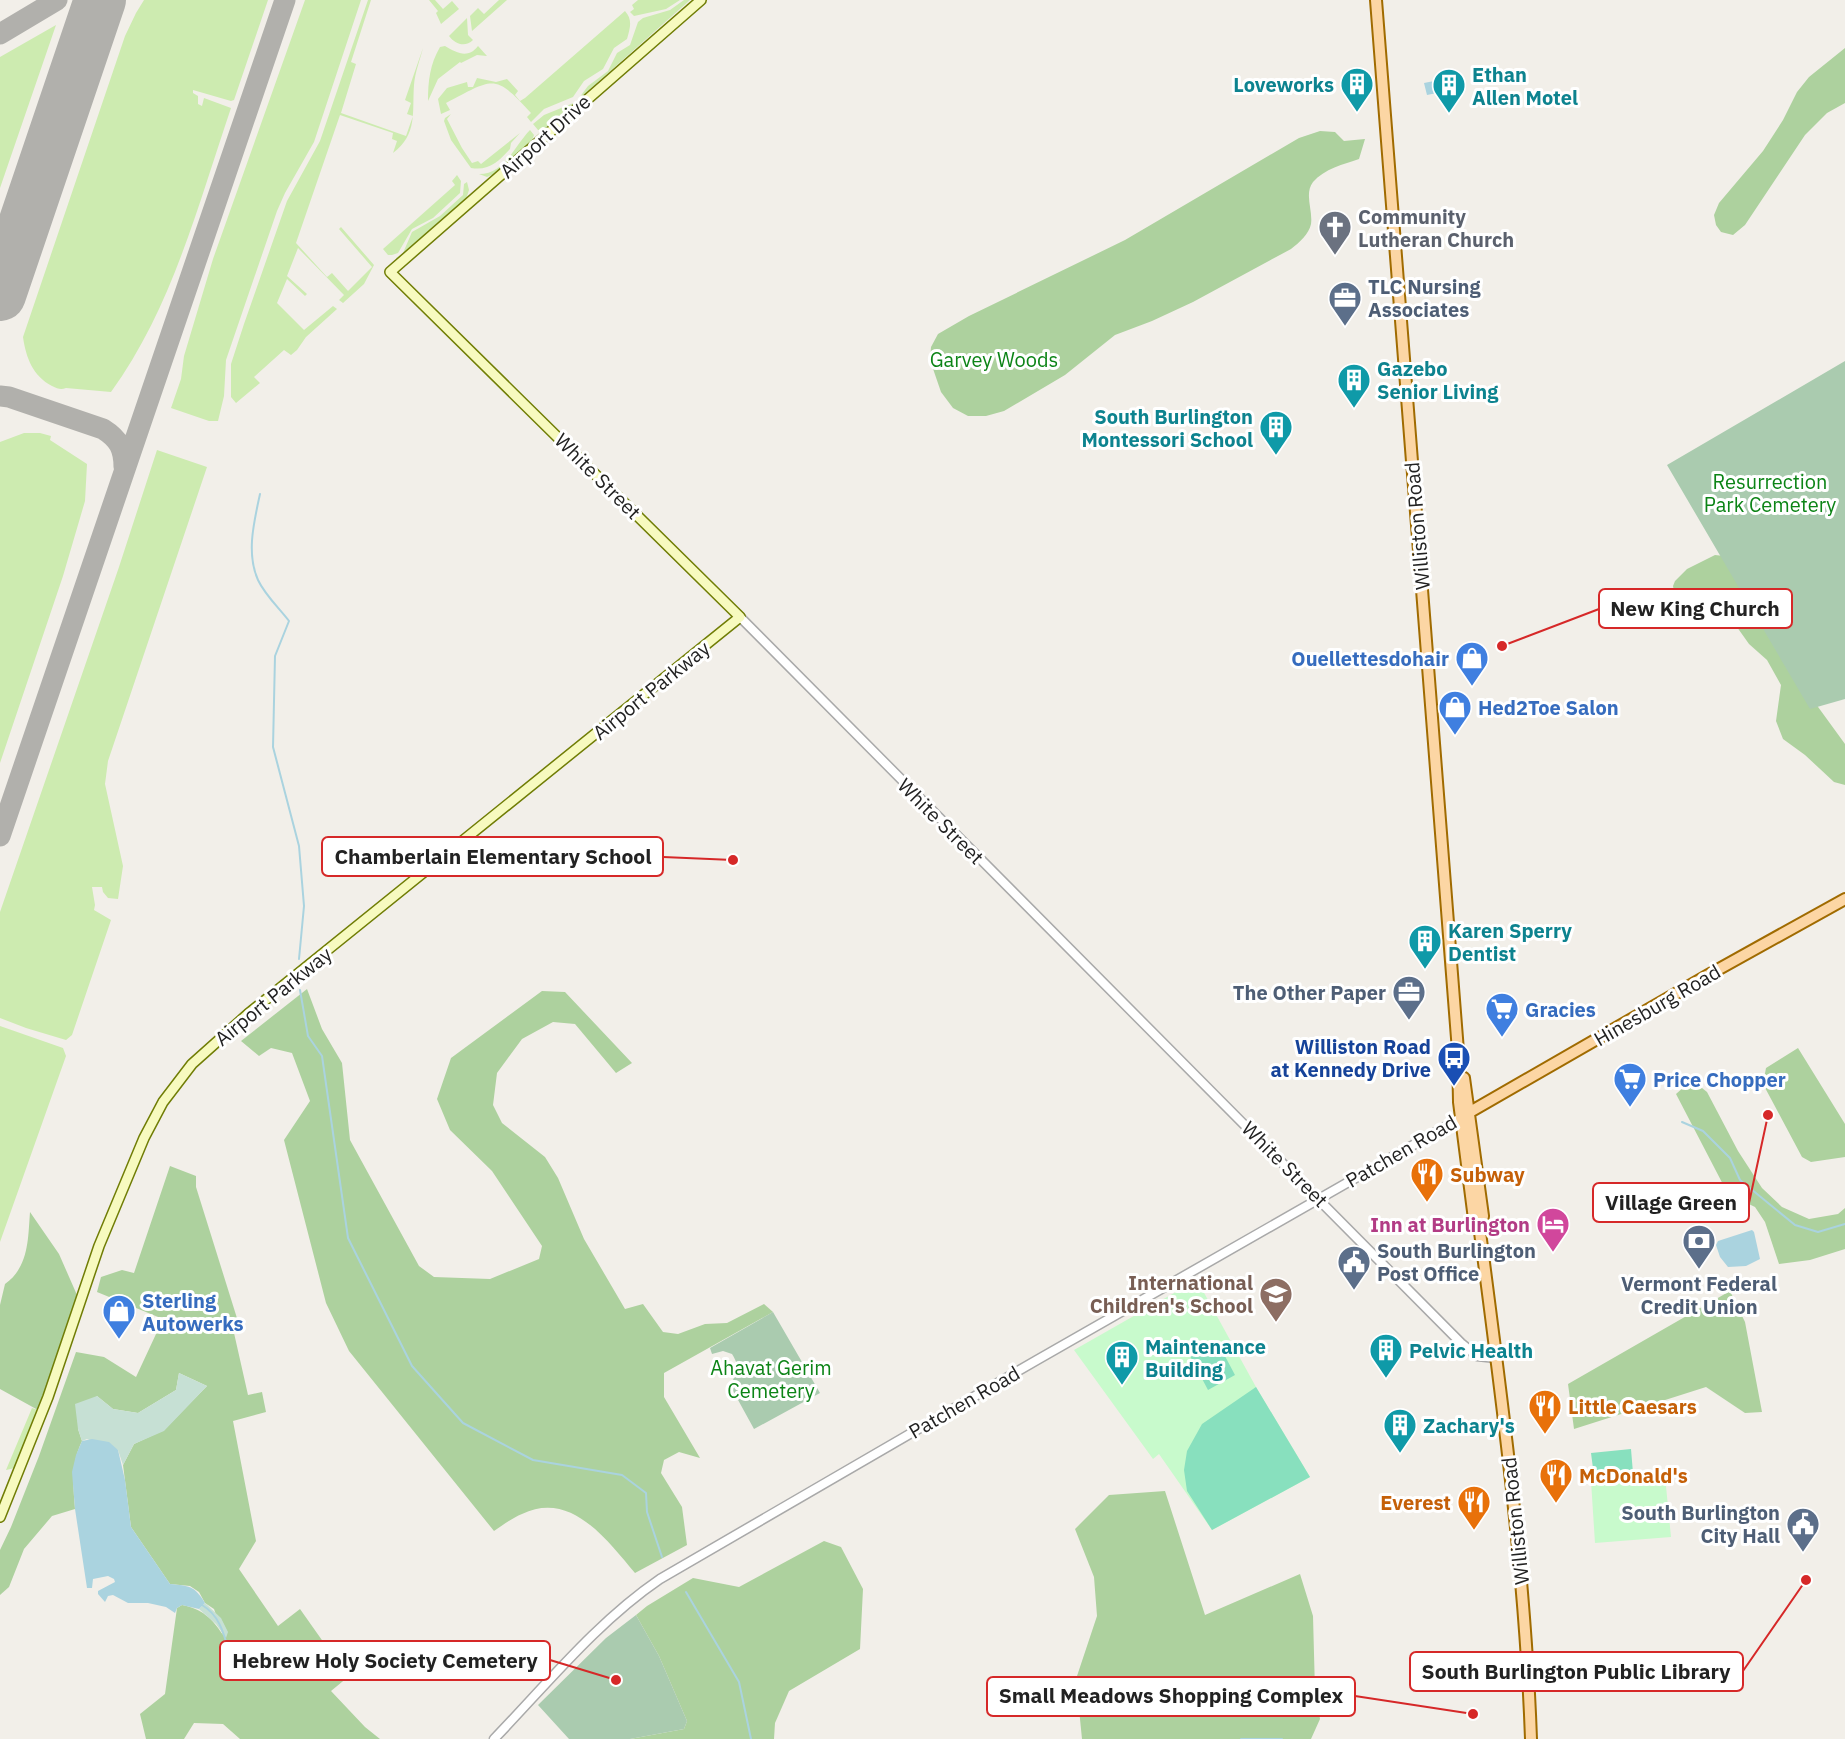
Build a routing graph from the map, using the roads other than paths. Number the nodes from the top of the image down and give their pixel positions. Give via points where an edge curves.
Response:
1 (701, 0) edge
2 (1376, 0) edge
3 (390, 272) joint
4 (740, 617) junction
5 (1845, 899) edge
6 (1465, 1115) junction
7 (1319, 1198) junction
8 (1496, 1358) junction
9 (0, 1517) edge
10 (494, 1739) edge
11 (1531, 1739) edge

1 - 3 main road, Airport Drive
2 - 6 main road, Williston Road
3 - 4 main road, White Street
4 - 7 street, White Street
4 - 9 main road, Airport Parkway via 248,1014 192,1064 163,1102 128,1174 48,1397
5 - 6 main road, Hinesburg Road
6 - 7 street, Patchen Road
6 - 8 main road, Williston Road via 1483,1216 1480,1232
7 - 8 street, White Street via 1461,1343 1477,1356
7 - 10 street, Patchen Road via 660,1579 607,1622
8 - 11 main road, Williston Road via 1523,1594

